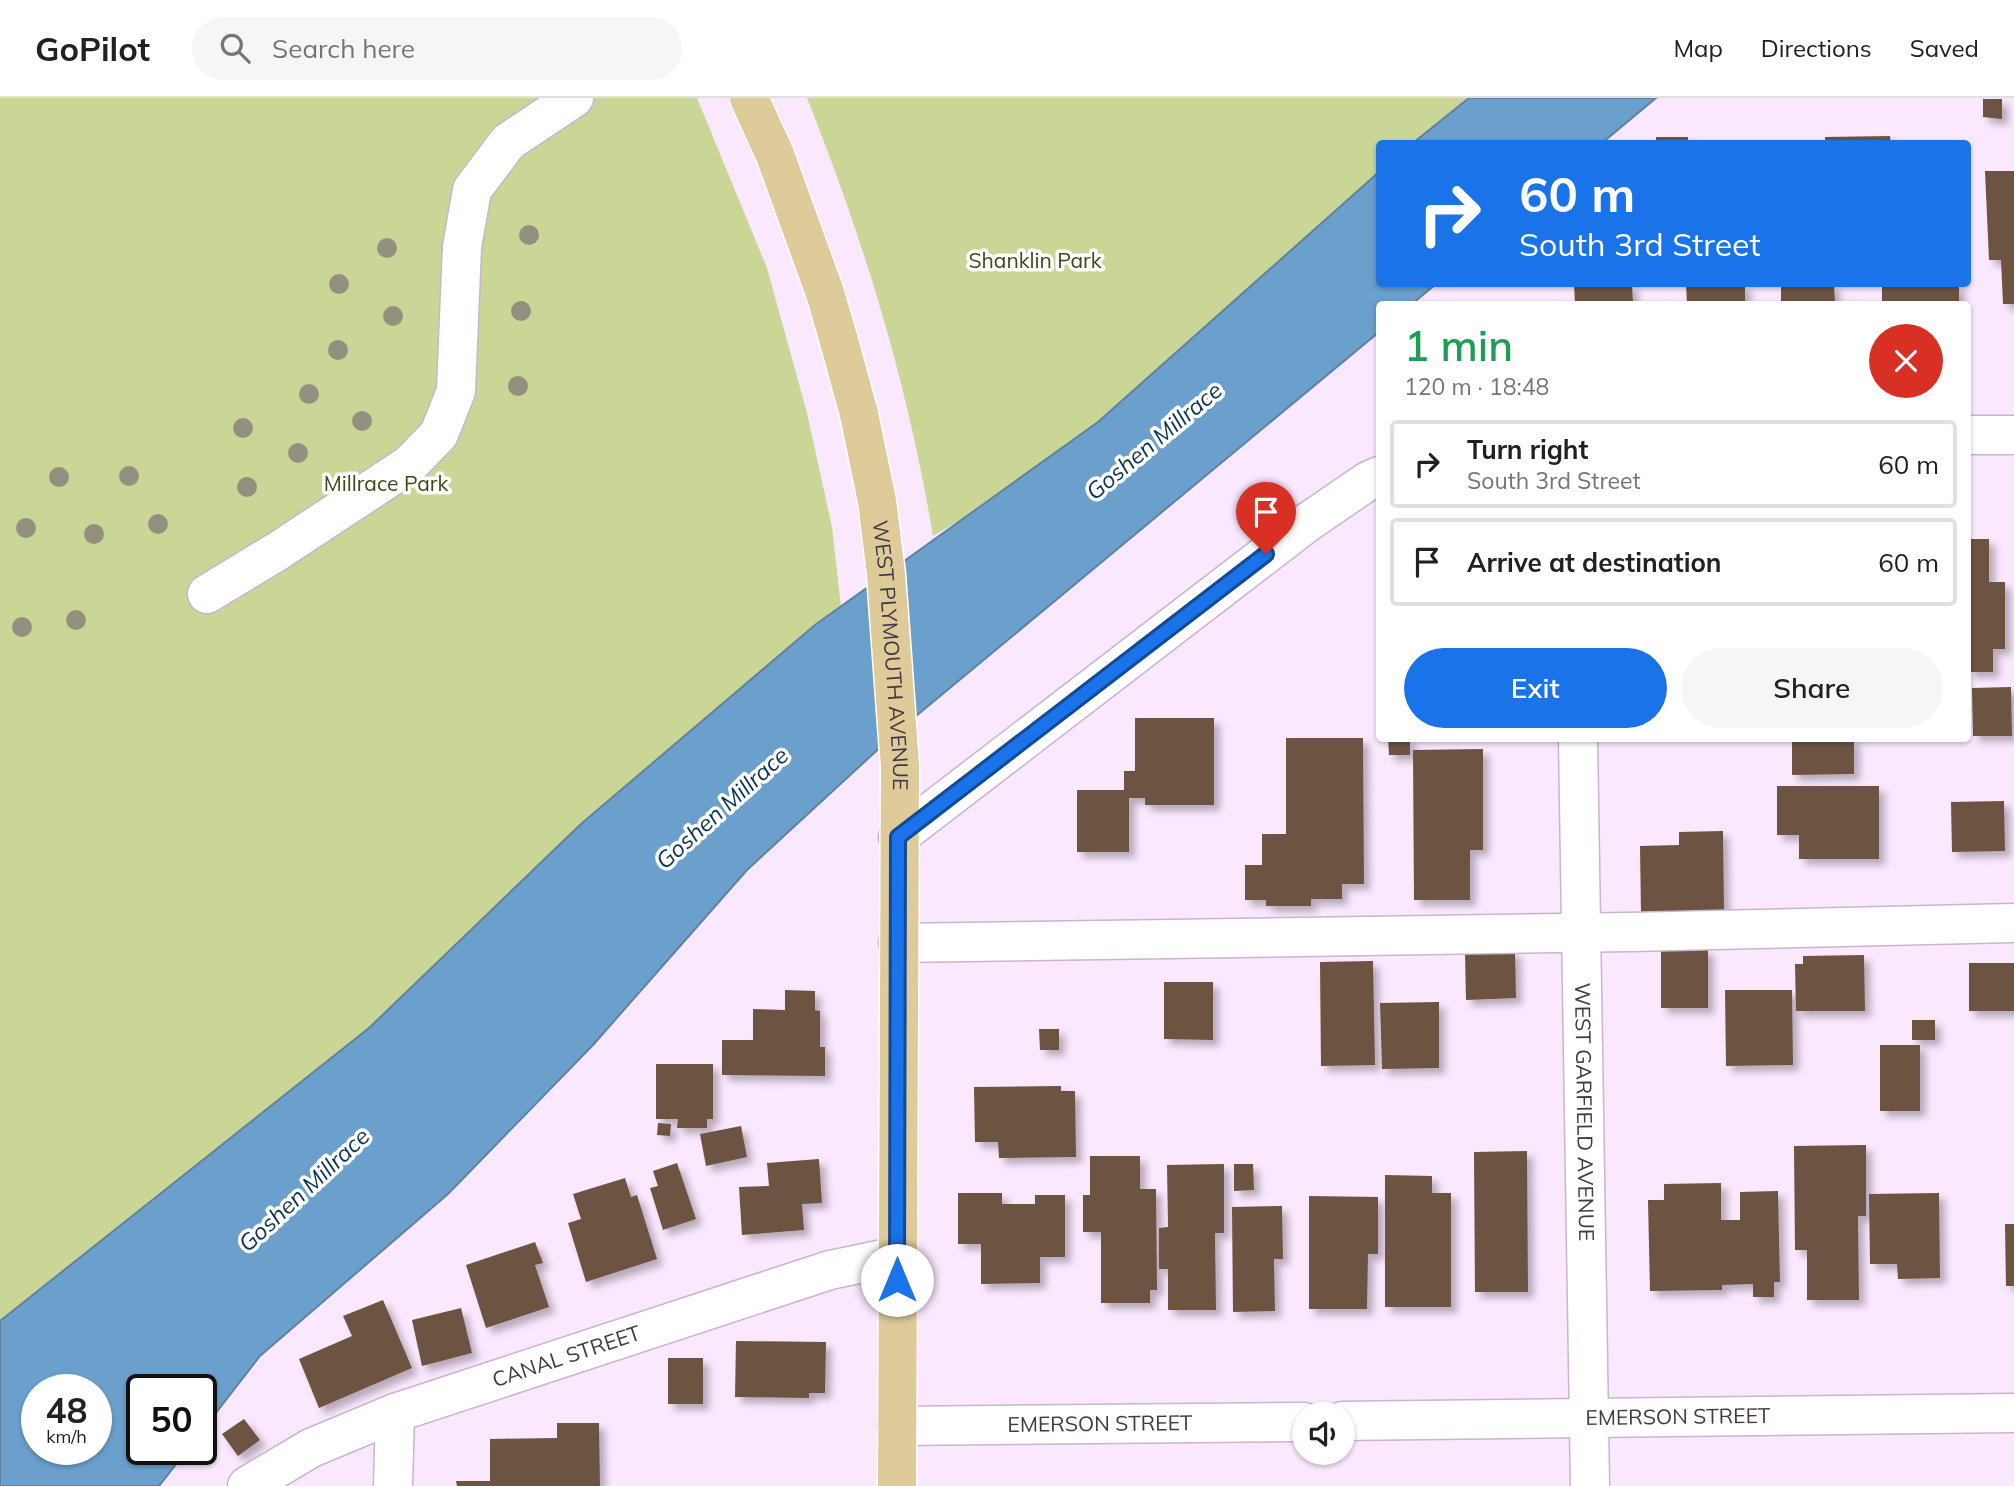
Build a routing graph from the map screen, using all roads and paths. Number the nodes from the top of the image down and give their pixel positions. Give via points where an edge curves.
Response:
1 (574, 98) edge
2 (749, 98) edge
3 (1971, 435) edge
4 (2014, 435) edge
5 (1376, 477) edge
6 (207, 594) dead end
7 (1578, 742) edge
8 (898, 837) junction
9 (2014, 923) edge
10 (1581, 932) junction
11 (898, 943) junction
12 (897, 1256) junction
13 (395, 1413) junction
14 (2014, 1413) edge
15 (1589, 1419) junction
16 (1355, 1421) edge
17 (1292, 1422) edge
18 (897, 1426) junction
19 (247, 1486) edge
20 (393, 1486) edge
21 (897, 1486) edge
22 (1590, 1486) edge

1 - 6 street via 508,142 472,190 462,247 456,391 439,434 410,464
2 - 8 main road, WEST PLYMOUTH AVENUE via 775,155 825,293 859,414 877,501 893,645 900,766
3 - 4 street
5 - 8 street via 1308,522
7 - 10 street, WEST GARFIELD AVENUE
8 - 11 main road, WEST PLYMOUTH AVENUE
9 - 10 street
10 - 11 street
10 - 15 street, WEST GARFIELD AVENUE
11 - 12 main road, WEST PLYMOUTH AVENUE
12 - 13 street, CANAL STREET via 830,1270
12 - 18 main road, WEST PLYMOUTH AVENUE
13 - 19 street, CANAL STREET via 311,1448
13 - 20 street
14 - 15 street, EMERSON STREET
15 - 16 street, EMERSON STREET
15 - 22 street, WEST GARFIELD AVENUE
17 - 18 street, EMERSON STREET
18 - 21 main road, WEST PLYMOUTH AVENUE

